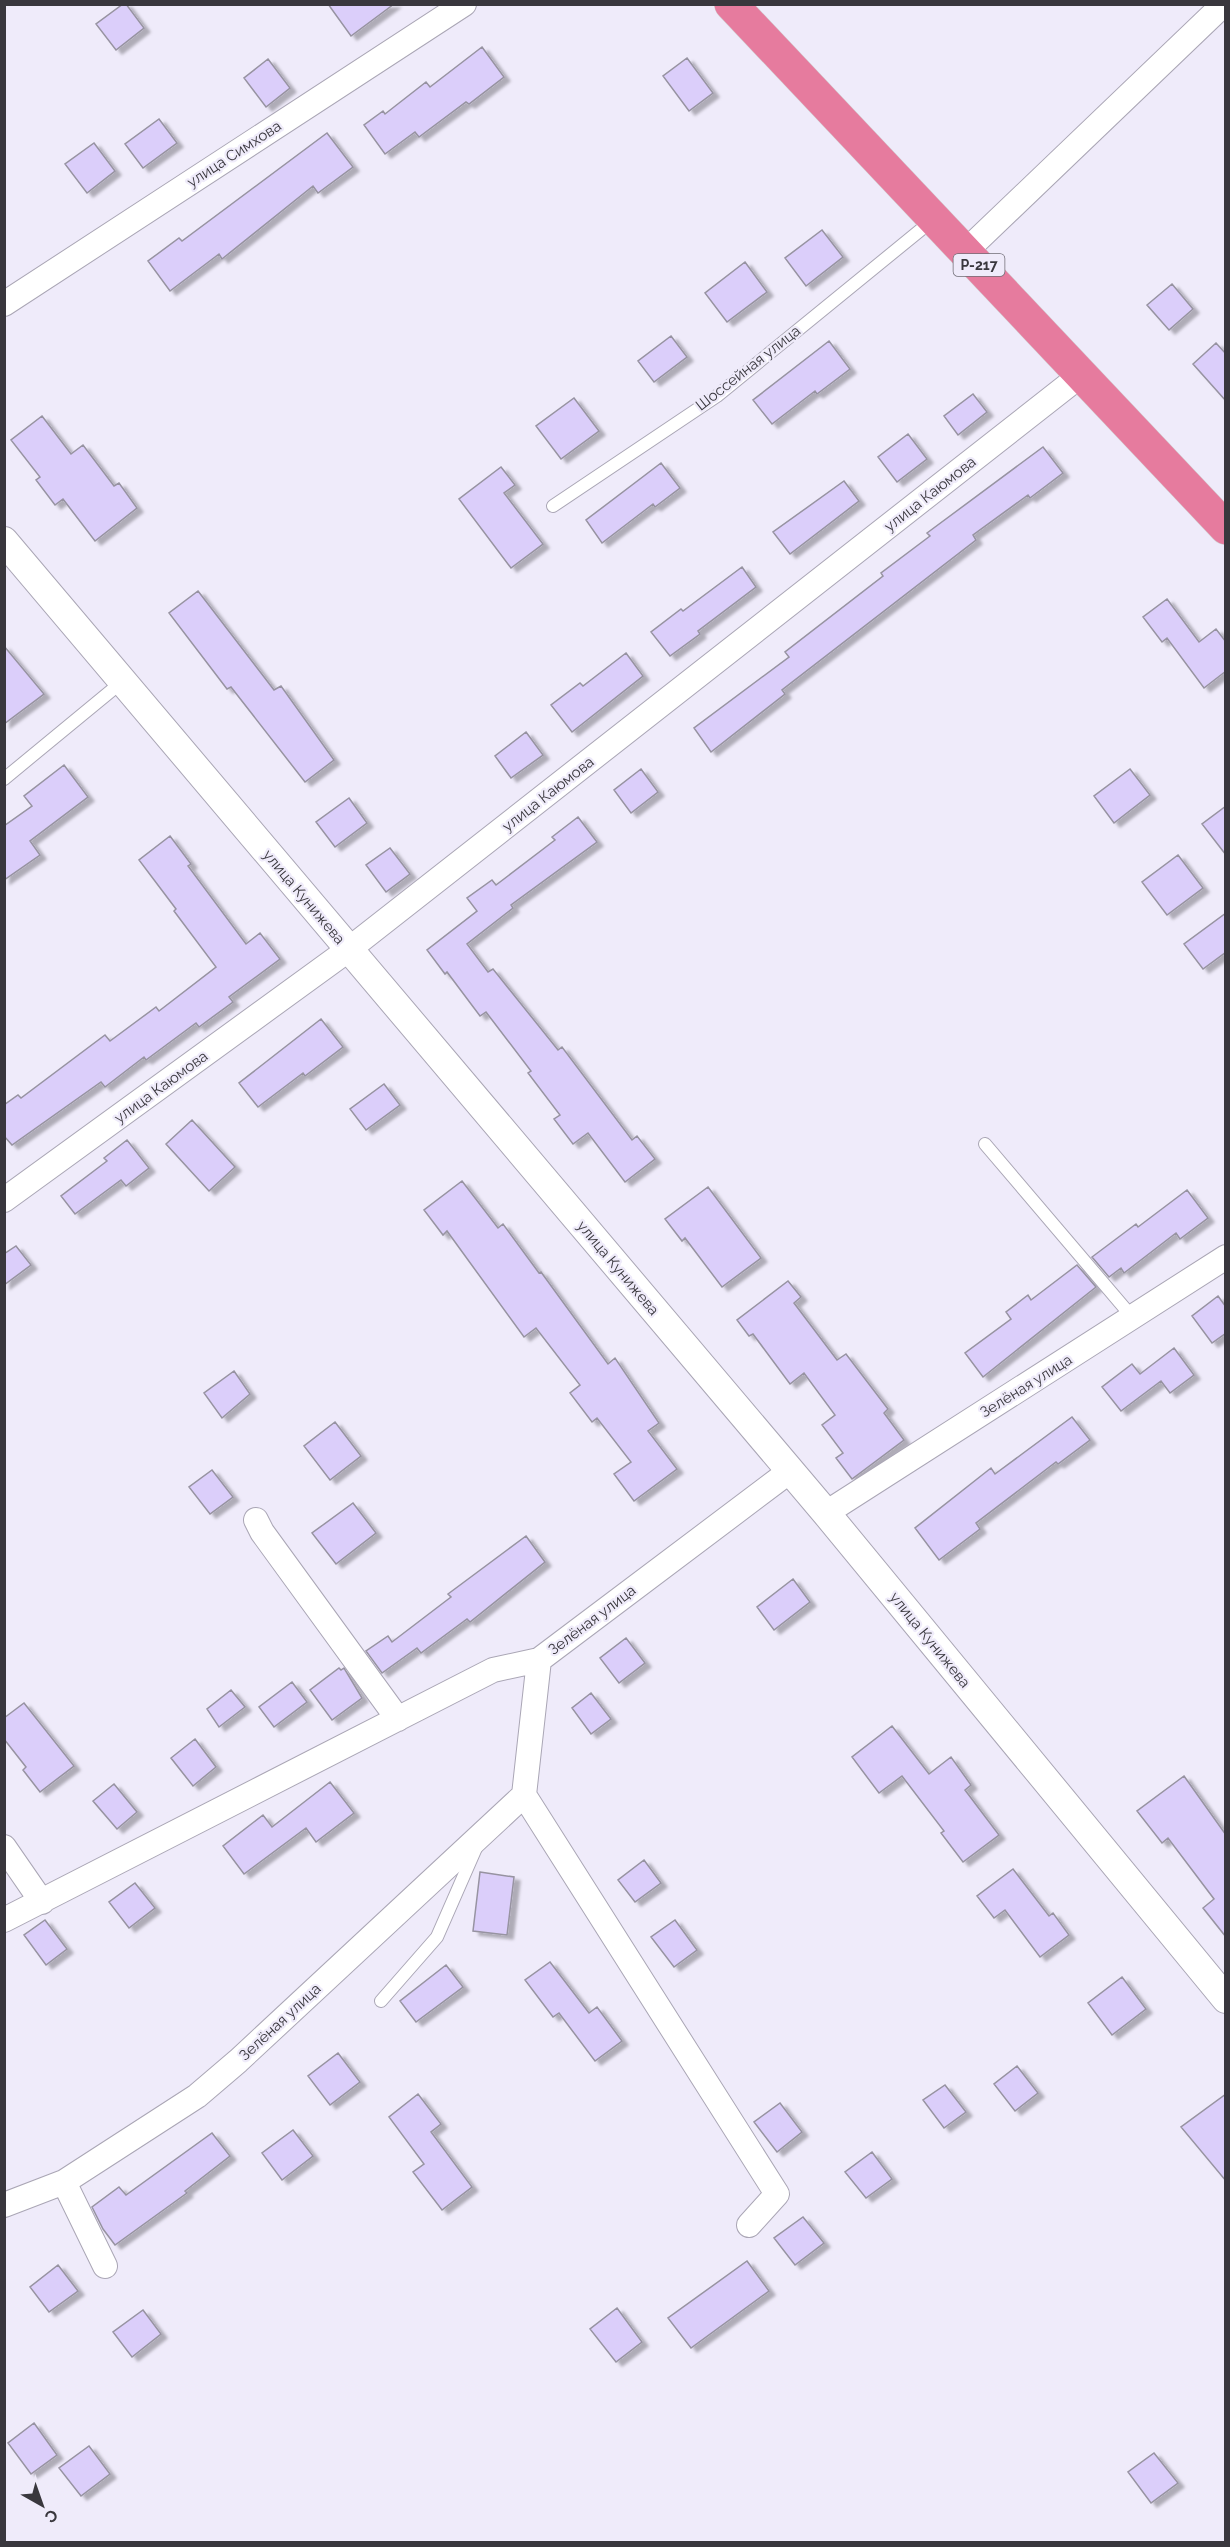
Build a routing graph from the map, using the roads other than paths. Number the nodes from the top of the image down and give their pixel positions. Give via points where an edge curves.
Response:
1 (464, 4) edge
2 (731, 4) edge
3 (1224, 4) edge
4 (935, 218) junction
5 (966, 251) junction
6 (4, 304) edge
7 (1081, 375) junction
8 (553, 506) dead end
9 (1226, 528) edge
10 (4, 541) edge
11 (124, 681) junction
12 (4, 779) edge
13 (348, 950) junction
14 (985, 1144) dead end
15 (4, 1200) edge
16 (1226, 1257) edge
17 (1133, 1318) junction
18 (790, 1471) junction
19 (826, 1513) junction
20 (256, 1520) dead end
21 (539, 1660) junction
22 (398, 1719) junction
23 (524, 1795) junction
24 (481, 1836) junction
25 (4, 1847) edge
26 (42, 1902) junction
27 (4, 1920) edge
28 (1226, 1999) edge
29 (381, 2001) dead end
30 (64, 2182) junction
31 (4, 2205) edge
32 (749, 2225) dead end
33 (105, 2266) dead end

1 - 6 street, улица Симхова
2 - 4 highway, Р-217
3 - 5 street
4 - 5 highway, Р-217
4 - 8 lane, Шоссейная улица via 717,396
5 - 7 highway, Р-217
7 - 9 highway, Р-217
7 - 13 street, улица Каюмова
10 - 11 street, улица Кунижева
11 - 12 lane
11 - 13 street, улица Кунижева
13 - 15 street, улица Каюмова
13 - 18 street, улица Кунижева
14 - 17 lane
16 - 17 street, Зелёная улица
17 - 19 street, Зелёная улица
18 - 19 street, улица Кунижева
18 - 21 street, Зелёная улица
19 - 28 street, улица Кунижева
20 - 22 street
21 - 22 street, Зелёная улица via 493,1670
21 - 23 street, Зелёная улица
22 - 26 street, Зелёная улица
23 - 24 street, Зелёная улица
23 - 32 street via 777,2194
24 - 29 lane via 437,1937
24 - 30 street, Зелёная улица via 197,2096
25 - 26 street
26 - 27 street, Зелёная улица
30 - 31 street, Зелёная улица
30 - 33 street

